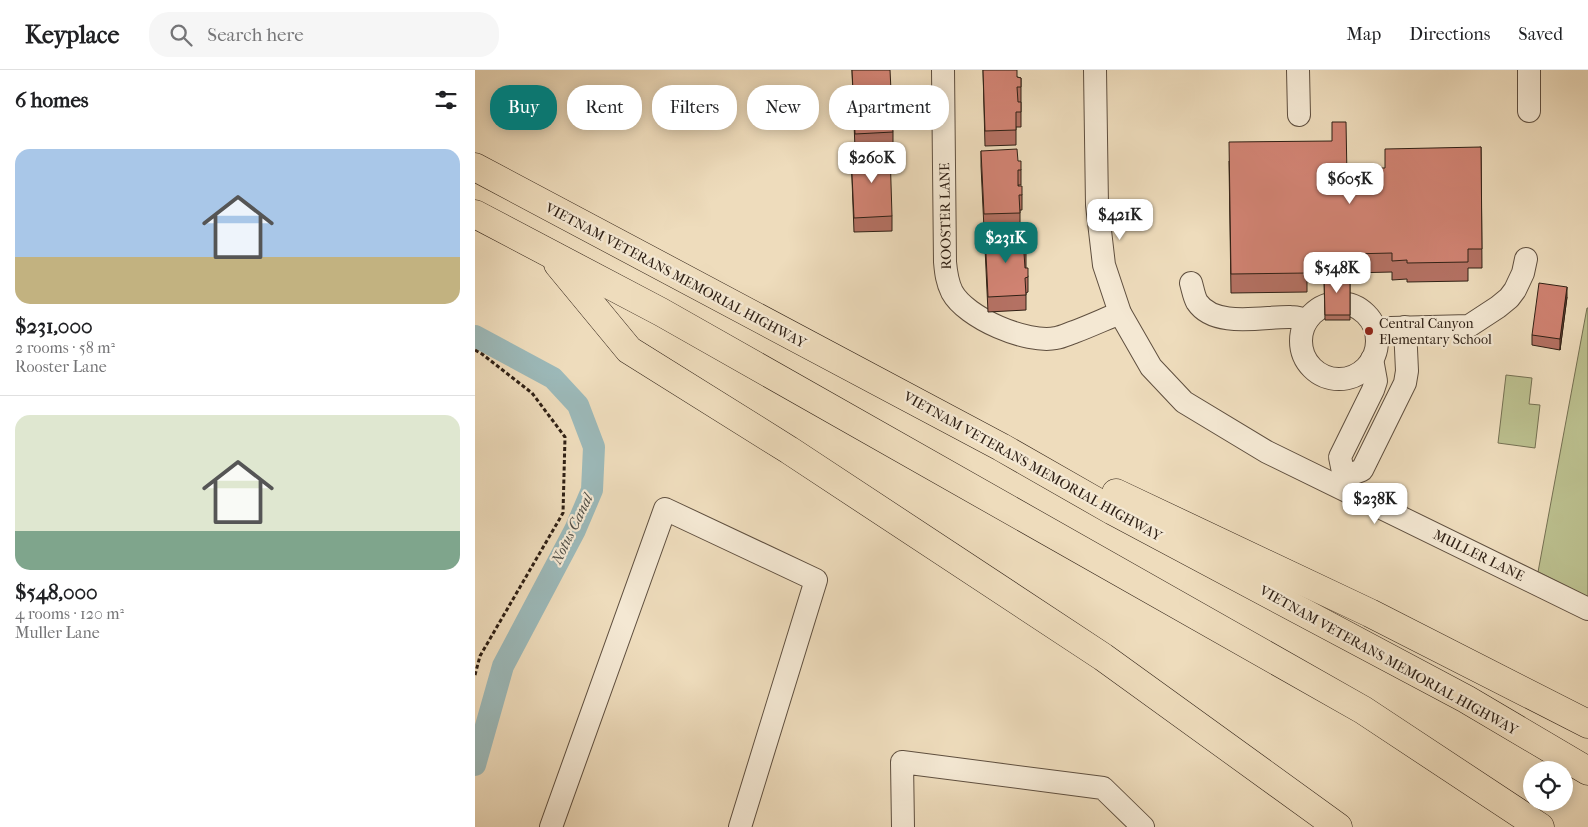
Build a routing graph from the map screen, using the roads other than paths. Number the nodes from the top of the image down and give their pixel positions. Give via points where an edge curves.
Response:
1 (943, 70) edge
2 (1095, 70) edge
3 (1299, 70) edge
4 (1529, 70) edge
5 (1529, 111) dead end
6 (1299, 114) dead end
7 (475, 167) edge
8 (475, 214) edge
9 (549, 254) junction
10 (1526, 259) dead end
11 (1191, 284) dead end
12 (1120, 313) junction
13 (1307, 320) junction
14 (1405, 327) junction
15 (1375, 328) junction
16 (1372, 359) junction
17 (1001, 447) junction
18 (1341, 482) junction
19 (1588, 609) edge
20 (1588, 724) edge
21 (1588, 771) edge
22 (551, 827) edge
23 (740, 827) edge
24 (903, 827) edge
25 (1143, 827) edge
26 (1338, 827) edge
27 (1539, 827) edge

1 - 12 street, ROOSTER LANE via 946,278 961,304 1005,331 1038,339 1056,338
2 - 12 street, MULLER LANE via 1097,205 1105,265
3 - 6 street
4 - 5 street
7 - 17 highway, VIETNAM VETERANS MEMORIAL HIGHWAY
8 - 9 highway
9 - 26 highway via 629,350 789,450 1103,657
9 - 27 highway via 661,312 1363,710
10 - 14 street via 1523,273 1509,298 1469,326
11 - 13 street via 1197,303 1218,316
12 - 18 street, MULLER LANE via 1151,367 1184,402 1267,452
13 - 15 street via 1326,305 1349,304 1369,318
13 - 16 street via 1301,337 1303,355 1319,373 1330,378 1354,376
14 - 15 street
14 - 18 street via 1405,383 1362,470
15 - 16 street via 1376,349
16 - 18 street via 1376,381 1340,457
17 - 20 highway via 1115,492 1370,613
17 - 21 highway, VIETNAM VETERANS MEMORIAL HIGHWAY via 1113,512 1466,699
18 - 19 street, MULLER LANE
22 - 23 street via 665,509 815,580
24 - 25 street via 902,762 1103,788

